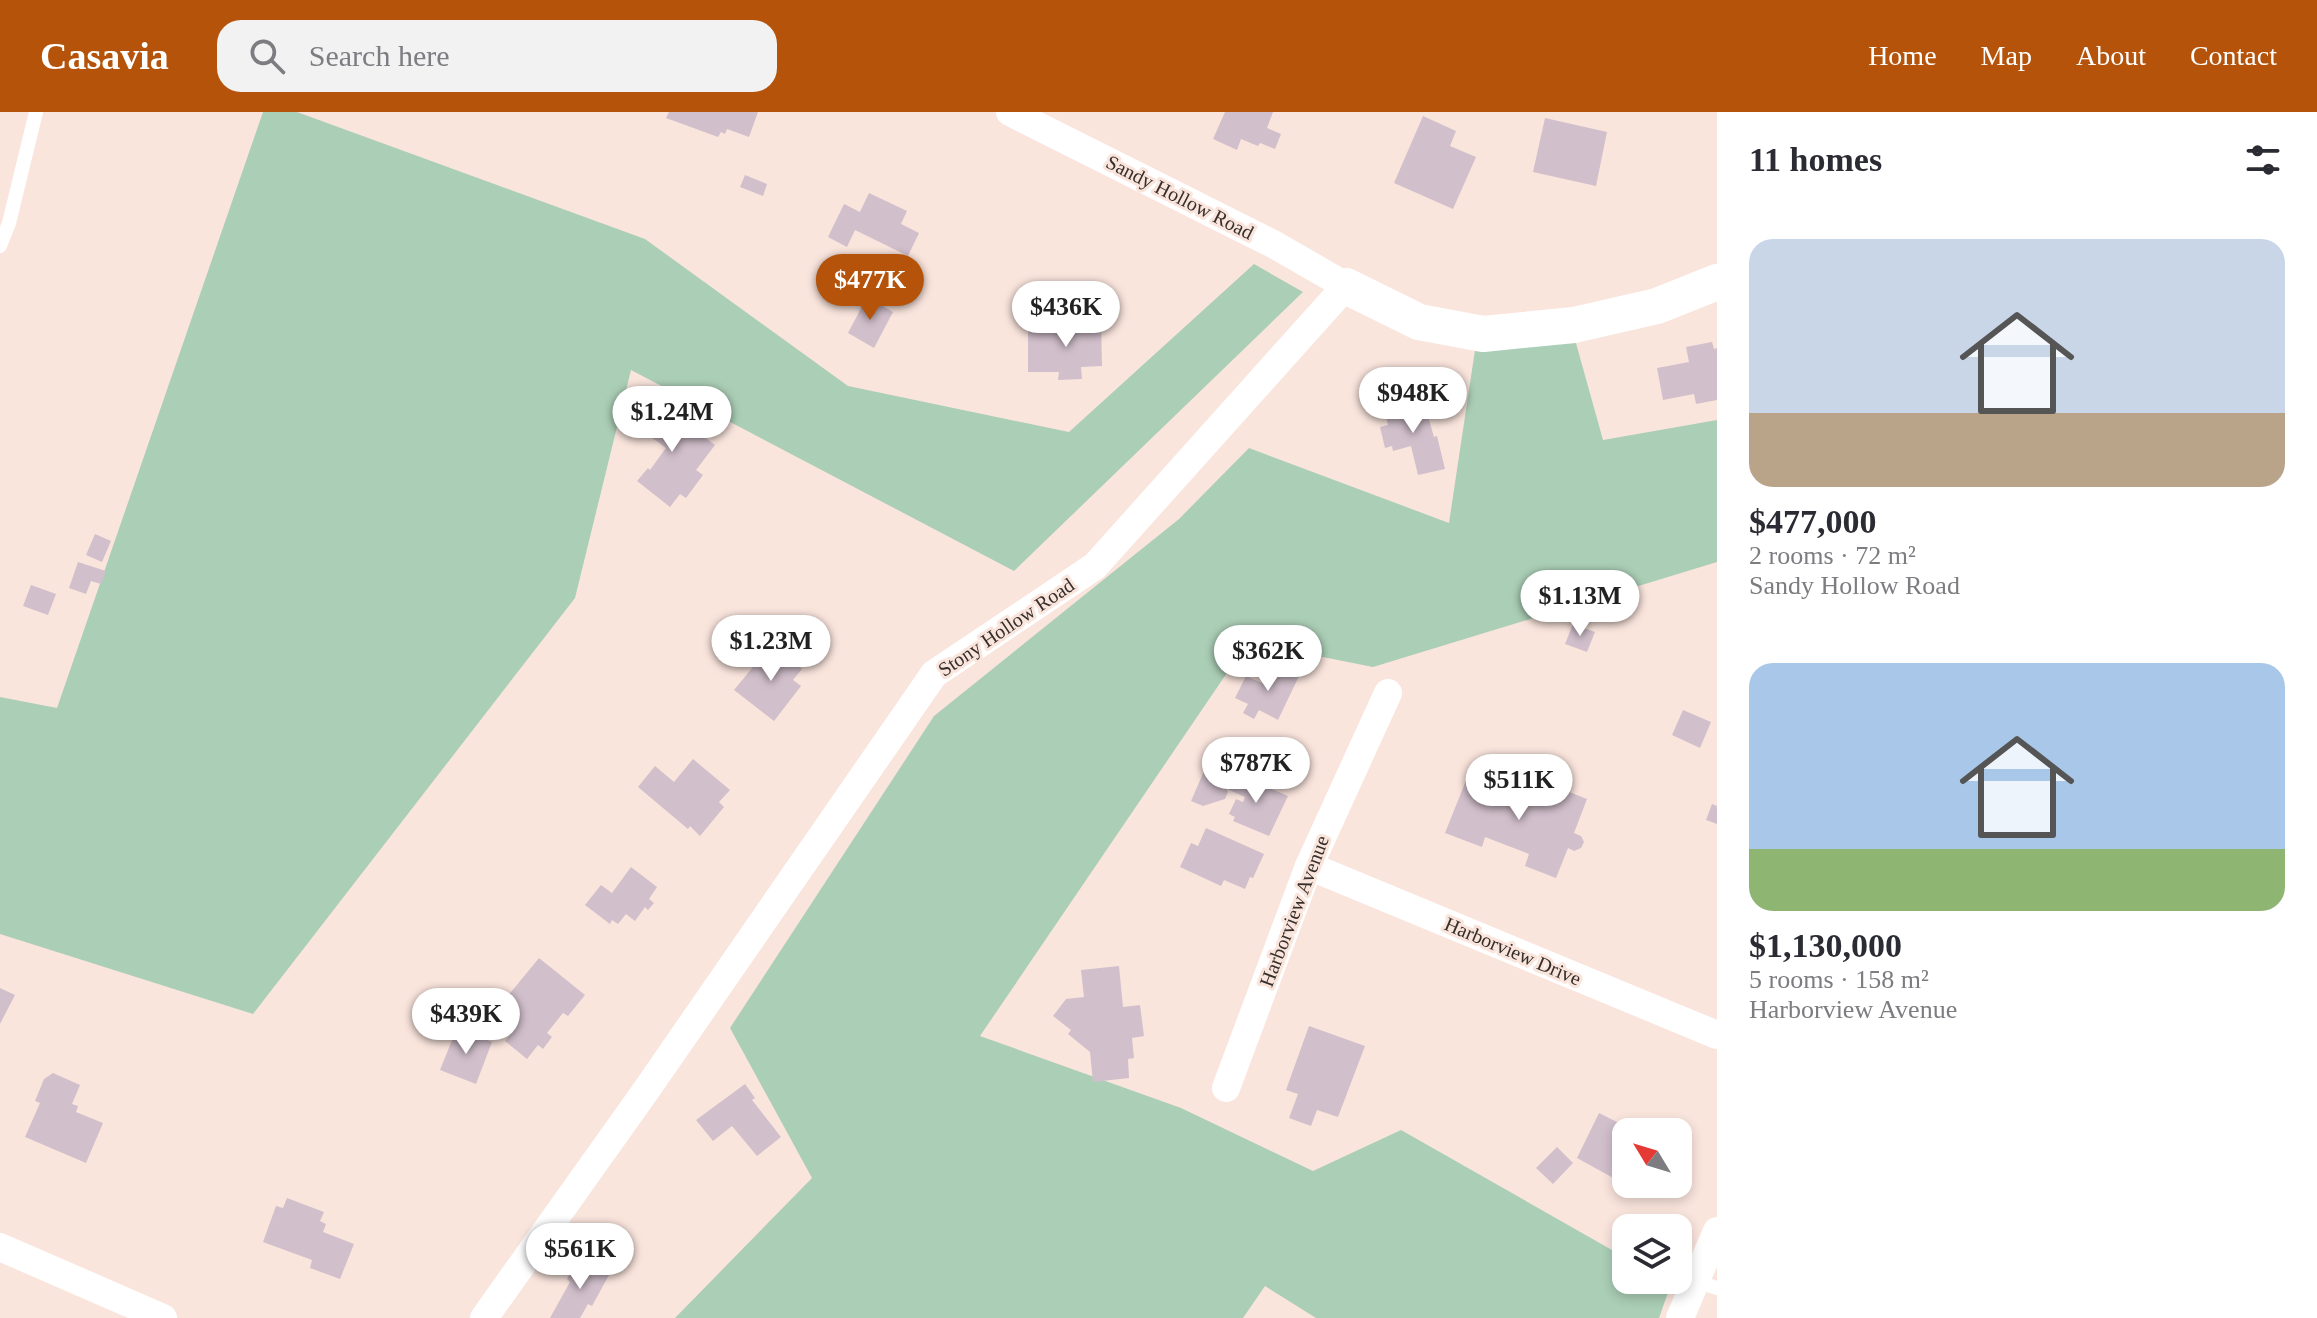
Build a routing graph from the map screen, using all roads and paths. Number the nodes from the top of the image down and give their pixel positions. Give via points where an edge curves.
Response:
1 (36, 112) edge
2 (1010, 112) edge
3 (0, 246) edge
4 (1717, 282) edge
5 (1346, 286) junction
6 (1388, 693) dead end
7 (1309, 866) junction
8 (1717, 1035) edge
9 (1226, 1088) dead end
10 (1717, 1231) edge
11 (0, 1247) edge
12 (1706, 1285) edge
13 (163, 1318) edge
14 (484, 1318) edge
15 (1680, 1318) edge

1 - 3 lane
2 - 5 street, Sandy Hollow Road
4 - 5 street via 1657,306 1574,325 1483,334 1419,322
5 - 14 street, Stony Hollow Road via 1095,566 934,674
6 - 7 street, Harborview Avenue
7 - 8 street, Harborview Drive
7 - 9 street, Harborview Avenue
10 - 12 street
11 - 13 street
12 - 15 street

